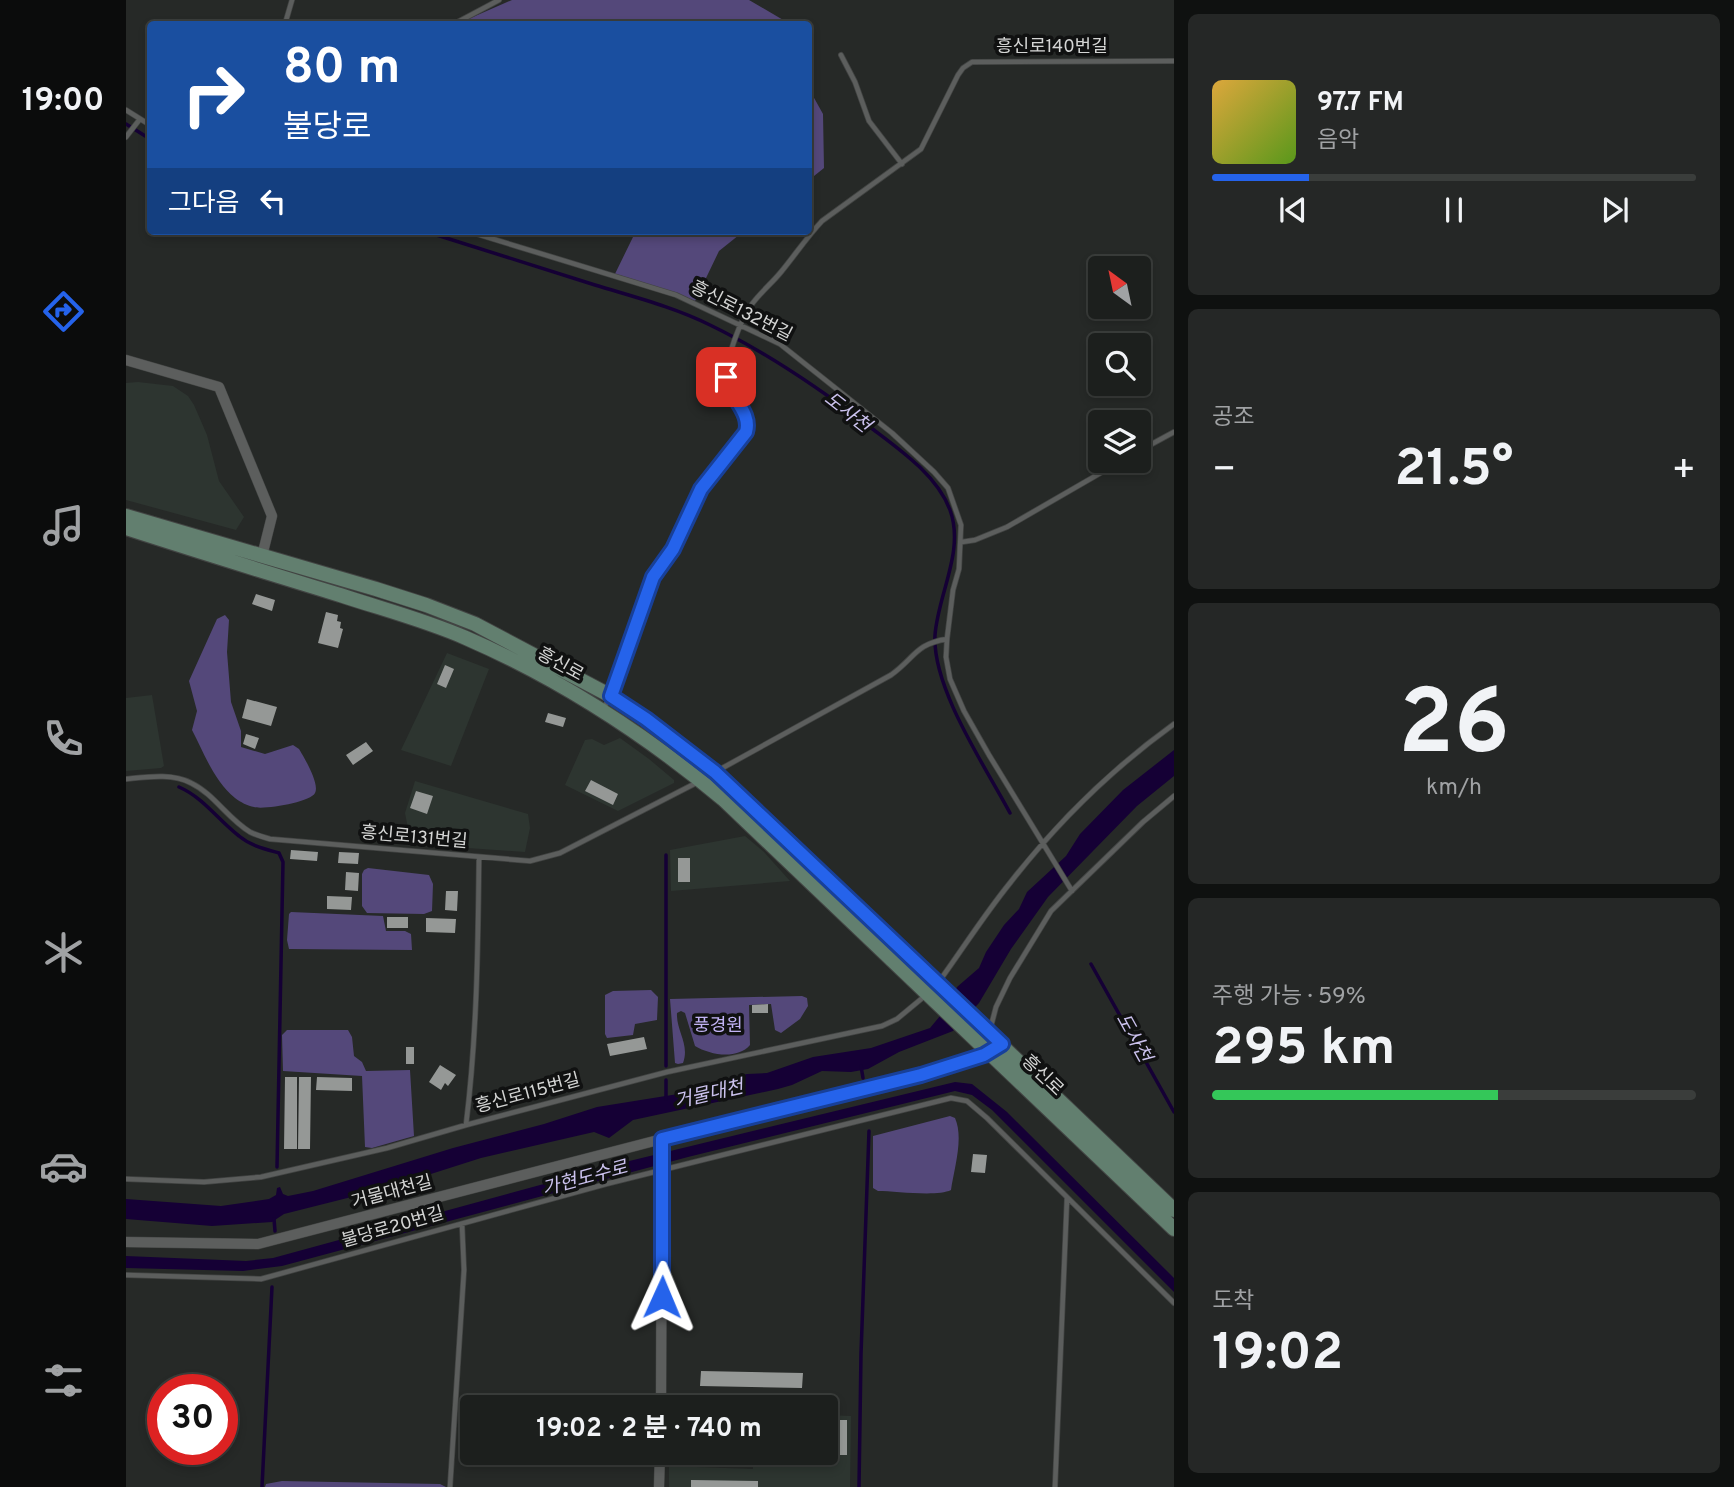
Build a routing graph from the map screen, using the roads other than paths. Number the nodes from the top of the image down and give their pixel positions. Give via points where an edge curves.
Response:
1 (292, 0) edge
2 (499, 0) edge
3 (286, 21) edge
4 (460, 21) edge
5 (841, 55) dead end
6 (1174, 61) edge
7 (126, 110) edge
8 (139, 121) junction
9 (147, 124) edge
10 (128, 135) edge
11 (902, 164) junction
12 (812, 234) edge
13 (480, 235) edge
14 (811, 235) edge
15 (740, 329) junction
16 (126, 360) edge
17 (1174, 432) edge
18 (1151, 444) edge
19 (1100, 473) edge
20 (126, 516) edge
21 (126, 528) edge
22 (962, 542) junction
23 (262, 556) junction
24 (944, 639) junction
25 (611, 696) junction
26 (601, 712) junction
27 (1174, 724) edge
28 (715, 772) junction
29 (126, 779) edge
30 (701, 780) junction
31 (1174, 796) edge
32 (1044, 844) junction
33 (478, 858) junction
34 (1072, 891) junction
35 (934, 991) junction
36 (980, 1031) junction
37 (995, 1048) junction
38 (466, 1125) junction
39 (662, 1139) junction
40 (663, 1170) junction
41 (126, 1179) edge
42 (1068, 1197) junction
43 (1174, 1210) edge
44 (462, 1223) junction
45 (1174, 1229) edge
46 (126, 1242) edge
47 (126, 1275) edge
48 (1174, 1303) edge
49 (661, 1395) edge
50 (660, 1465) edge
51 (450, 1487) edge
52 (659, 1487) edge
53 (1055, 1487) edge

1 - 3 lane
2 - 4 lane
5 - 11 lane via 869,121
6 - 11 lane, 흥신로140번길 via 972,62 958,75 921,149
7 - 8 lane
8 - 9 lane
8 - 10 lane
11 - 12 lane, 흥신로140번길 via 822,221
13 - 15 lane, 흥신로132번길 via 676,295
14 - 15 lane, 흥신로140번길 via 752,304
15 - 22 lane, 흥신로132번길 via 780,344 919,457 948,488
15 - 25 lane, 흥신로140번길 via 726,377 746,416 746,432 701,489 673,549 653,577
16 - 23 street via 219,387 272,516
17 - 18 lane
19 - 22 lane via 1007,527
20 - 23 main road, 흥신로
21 - 26 main road, 흥신로 via 440,627 486,647
22 - 24 lane, 흥신로132번길
23 - 25 main road, 흥신로 via 455,615
24 - 28 lane via 928,642 891,676
24 - 32 lane, 흥신로132번길 via 956,694
25 - 26 lane, 흥신로140번길
25 - 28 main road, 흥신로
26 - 30 main road, 흥신로
27 - 32 lane via 1091,794
28 - 35 main road, 흥신로
29 - 33 lane, 흥신로131번길 via 190,782 242,826 270,839
30 - 33 lane, 흥신로131번길 via 561,853 530,862
30 - 35 main road, 흥신로
31 - 34 lane
32 - 34 lane, 흥신로132번길
32 - 35 lane via 1009,884
33 - 38 lane via 473,1065
34 - 36 lane via 1051,911
35 - 36 main road, 흥신로
35 - 38 lane, 흥신로115번길 via 882,1026 667,1072
36 - 37 main road, 흥신로
37 - 39 street, 거물대천길 via 921,1075
37 - 43 main road, 흥신로
37 - 45 main road, 흥신로
38 - 41 lane, 흥신로115번길 via 261,1177 204,1182
39 - 40 street
39 - 46 street, 거물대천길 via 258,1244
40 - 42 lane, 불당로20번길 via 951,1098 967,1101 979,1111
40 - 44 lane, 불당로20번길
40 - 49 street
42 - 48 lane, 불당로20번길
42 - 53 lane
44 - 47 lane, 불당로20번길 via 261,1279
44 - 51 lane via 463,1282
50 - 52 street

